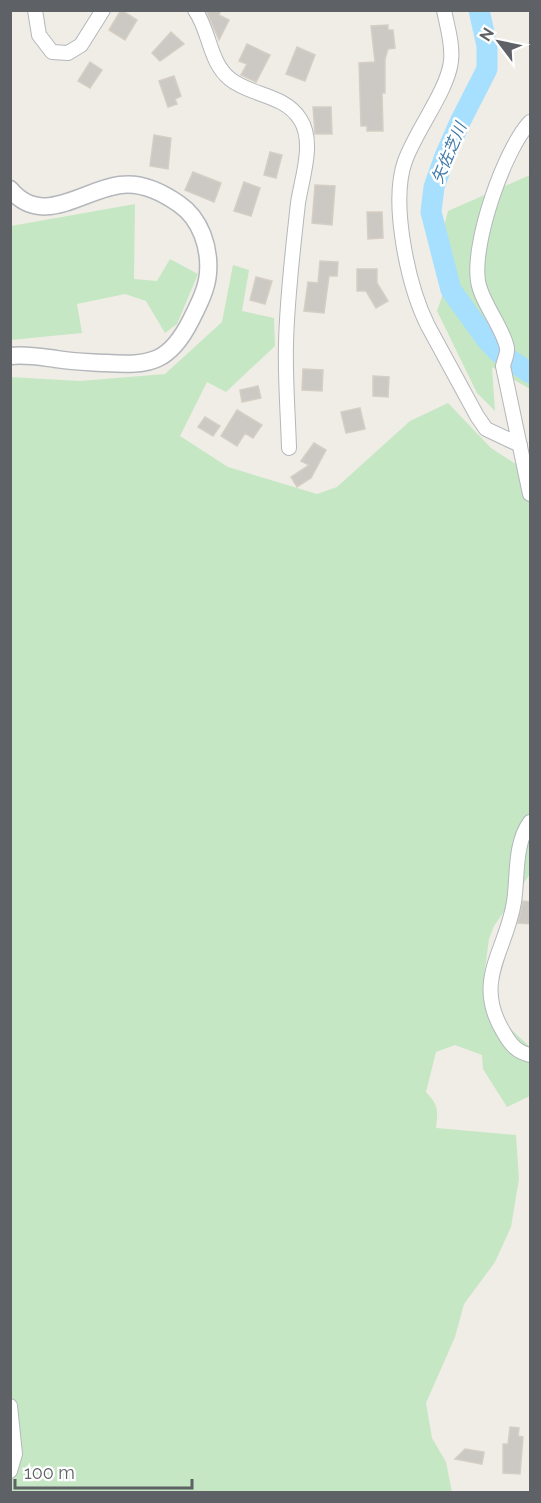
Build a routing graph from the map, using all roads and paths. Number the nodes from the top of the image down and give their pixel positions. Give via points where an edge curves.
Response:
1 (35, 10) edge
2 (103, 10) edge
3 (195, 10) edge
4 (444, 10) edge
5 (531, 122) edge
6 (10, 189) edge
7 (10, 356) edge
8 (520, 445) junction
9 (290, 448) dead end
10 (531, 494) edge
11 (531, 822) edge
12 (531, 1055) edge
13 (10, 1406) edge
14 (10, 1470) edge

1 - 2 street via 39,35 52,52 68,53 81,45
3 - 9 street via 226,74 243,87 287,105 307,133 286,344
4 - 8 street via 451,60 447,79 404,163 398,194 400,222 409,267 428,326 486,429
5 - 8 street via 499,177 480,245 478,281 508,350 503,366
6 - 7 street via 33,206 51,207 122,185 145,187 166,195 183,206 207,242 208,273 200,302 182,338 165,354 146,364
8 - 10 street
11 - 12 street via 521,840 510,925 497,952 489,992 492,1009 508,1040 519,1053
13 - 14 street via 15,1454

